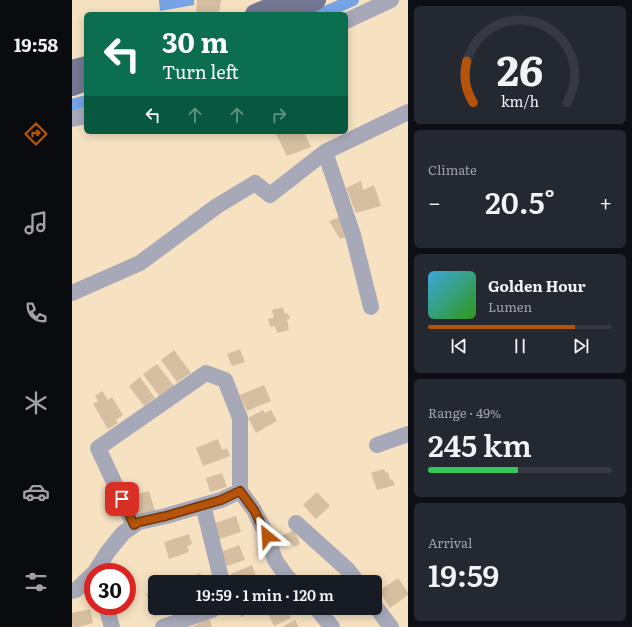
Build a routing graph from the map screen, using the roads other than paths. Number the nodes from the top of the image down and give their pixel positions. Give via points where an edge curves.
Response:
1 (288, 0) edge
2 (316, 0) edge
3 (391, 0) edge
4 (260, 12) edge
5 (297, 12) edge
6 (348, 20) edge
7 (84, 67) edge
8 (72, 70) edge
9 (84, 82) edge
10 (72, 86) edge
11 (408, 112) edge
12 (84, 116) edge
13 (72, 119) edge
14 (325, 152) junction
15 (72, 293) edge
16 (371, 307) dead end
17 (408, 434) edge
18 (377, 445) dead end
19 (240, 491) junction
20 (203, 505) junction
21 (296, 523) dead end
22 (134, 525) junction
23 (101, 563) edge
24 (220, 575) edge
25 (286, 575) edge
26 (352, 575) edge
27 (84, 582) edge
28 (72, 590) edge
29 (109, 615) edge
30 (198, 615) edge
31 (322, 615) edge
32 (382, 615) edge
33 (112, 627) edge
34 (163, 627) edge
35 (332, 627) edge
36 (391, 627) edge

1 - 4 main road
2 - 5 main road
3 - 6 street
7 - 8 main road
9 - 10 main road
11 - 14 street
12 - 13 street
14 - 15 street via 270,195 255,183 217,206 140,262
14 - 16 street via 353,235
17 - 18 street
19 - 20 street
19 - 22 street via 240,418 225,380 206,373 98,448
19 - 25 street via 254,510 275,560
20 - 22 street
20 - 24 street
21 - 26 street
22 - 23 street via 123,533
27 - 28 street via 76,590
29 - 33 street
30 - 34 street
31 - 35 street
32 - 36 street

